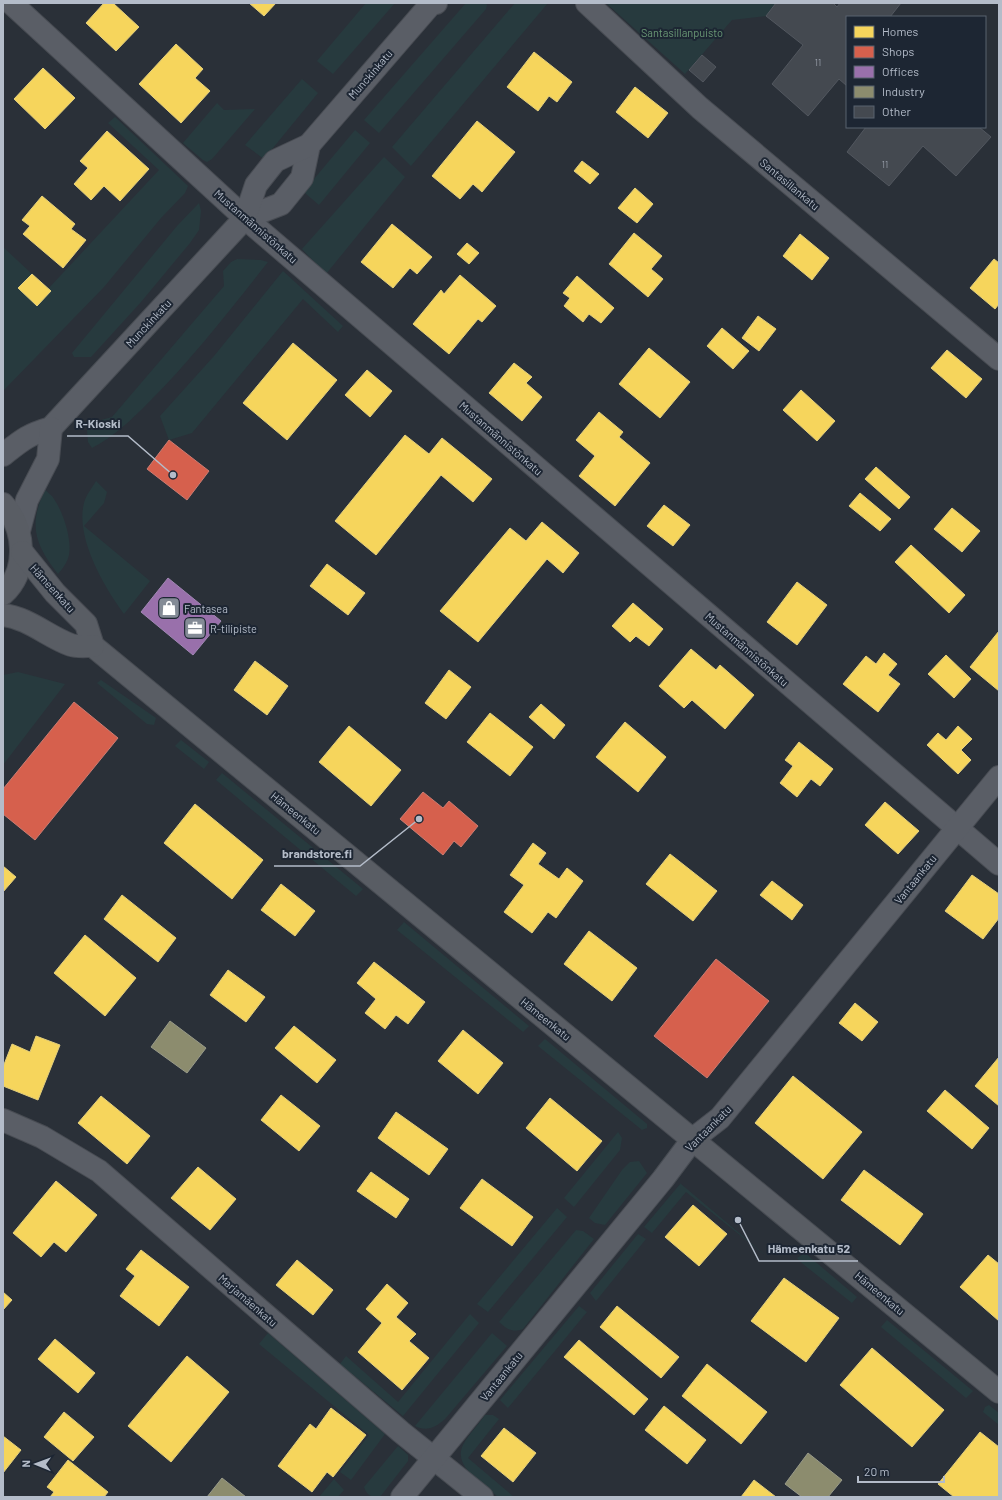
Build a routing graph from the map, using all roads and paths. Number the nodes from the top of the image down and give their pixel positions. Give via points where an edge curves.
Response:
1 (11, 3) edge
2 (433, 3) edge
3 (587, 3) edge
4 (309, 145) junction
5 (245, 218) junction
6 (999, 359) edge
7 (51, 428) junction
8 (3, 455) edge
9 (3, 504) edge
10 (21, 541) junction
11 (3, 594) edge
12 (3, 615) edge
13 (93, 646) junction
14 (999, 777) edge
15 (956, 828) junction
16 (999, 864) edge
17 (3, 1120) edge
18 (693, 1140) junction
19 (999, 1392) edge
20 (434, 1458) junction
21 (402, 1497) edge
22 (482, 1497) edge

1 - 5 street, Mustanmännistönkatu
2 - 4 street, Munckinkatu
3 - 6 street, Santasillankatu via 700,108
4 - 5 street, Munckinkatu via 275,161 256,185
4 - 5 street, Munckinkatu via 302,178 281,204
5 - 7 street, Munckinkatu
5 - 15 street, Mustanmännistönkatu
7 - 8 street via 30,434
7 - 10 street via 48,458 27,500
9 - 10 main road, Hämeenkatu via 11,512
10 - 11 main road via 18,572
10 - 13 main road, Hämeenkatu via 55,593 86,624
12 - 13 main road via 34,625 72,646
13 - 18 main road, Hämeenkatu
14 - 15 street, Vantaankatu
15 - 16 street, Mustanmännistönkatu
15 - 18 street, Vantaankatu via 720,1118
17 - 20 street, Marjamäenkatu via 42,1137 99,1170
18 - 19 main road, Hämeenkatu
18 - 20 street, Vantaankatu
20 - 21 street, Vantaankatu
20 - 22 street, Marjamäenkatu

